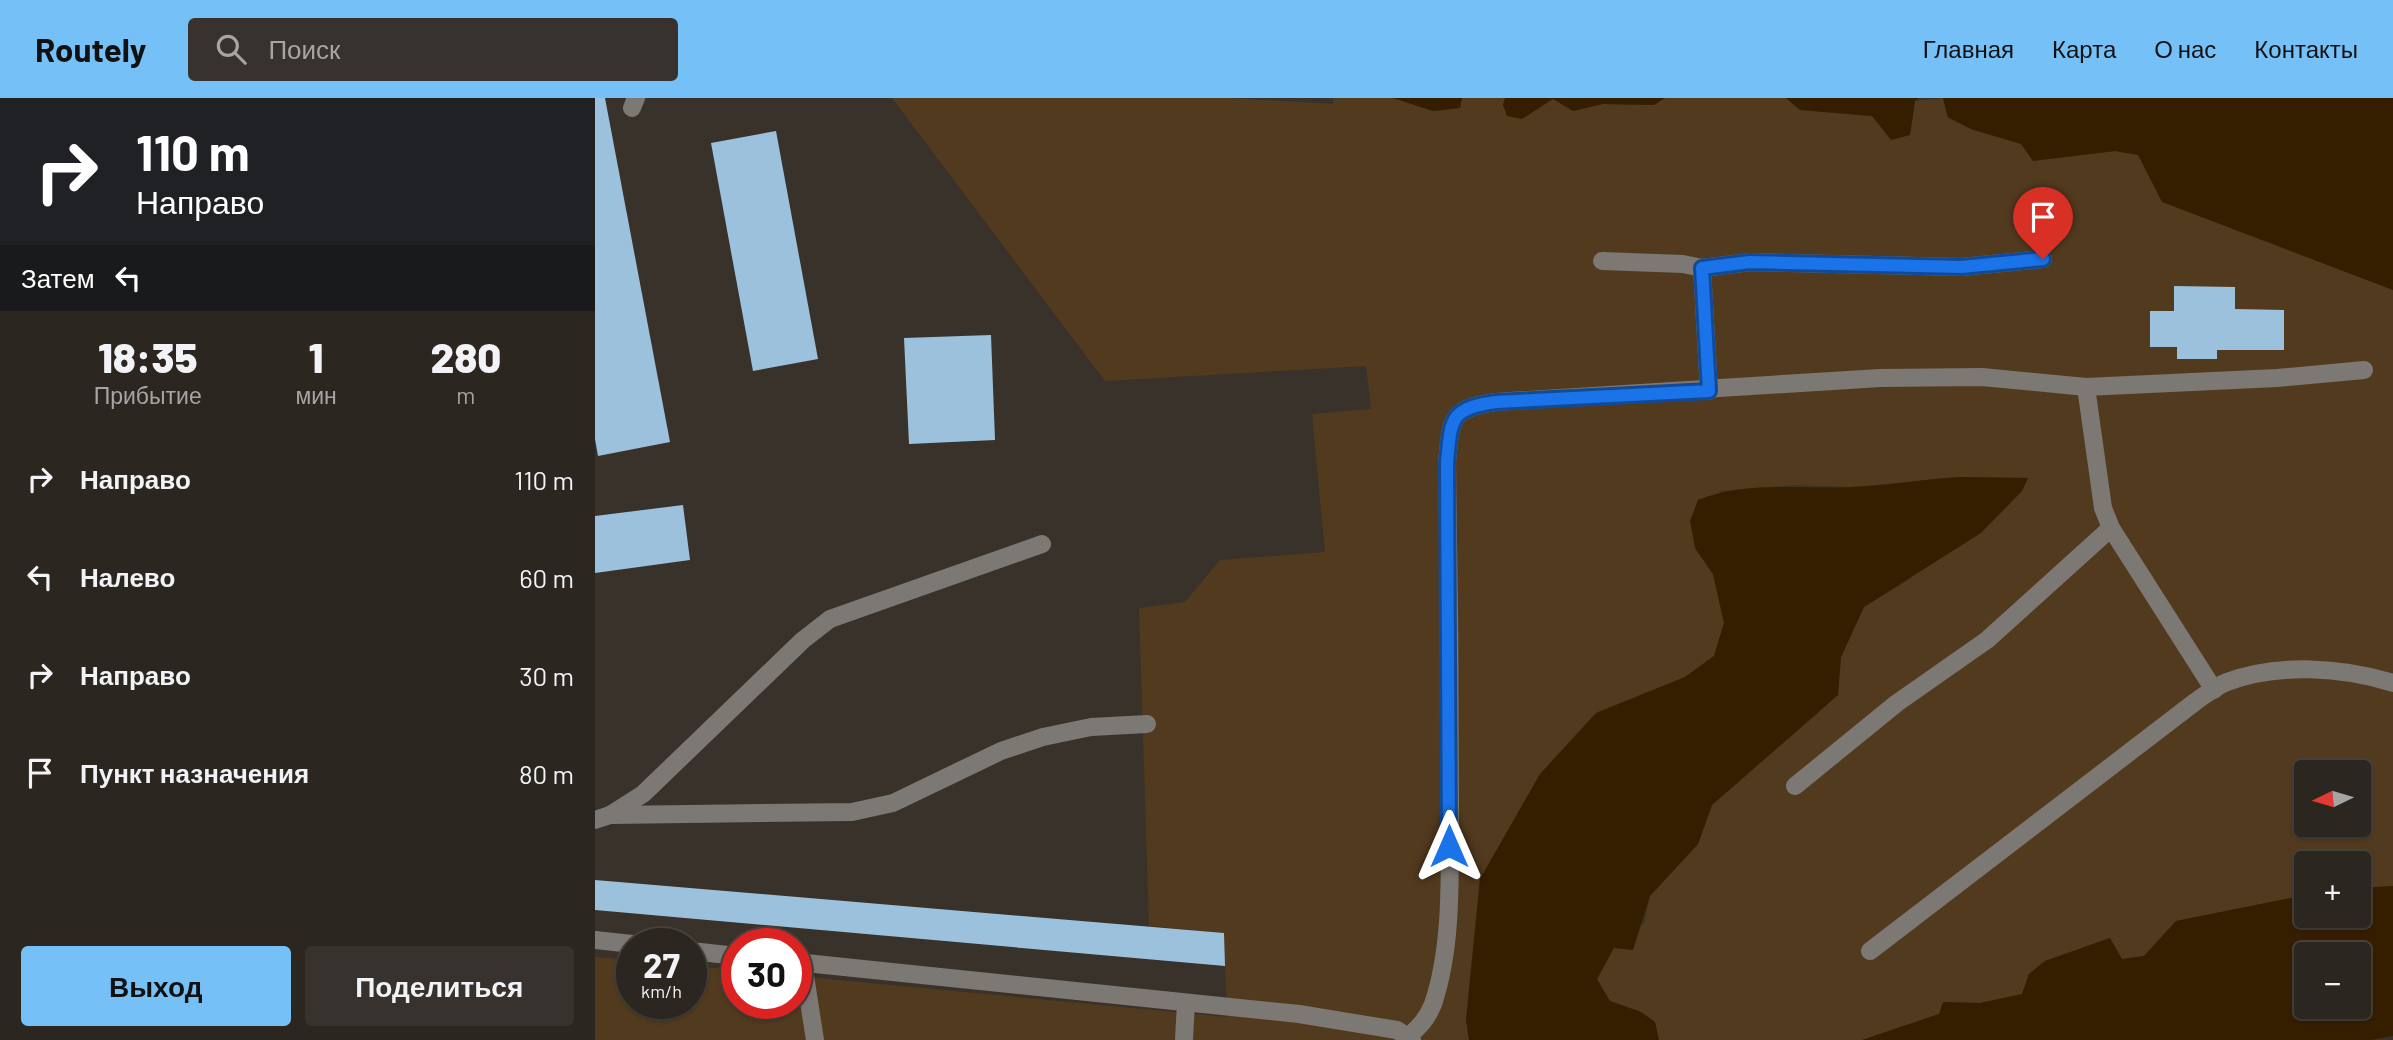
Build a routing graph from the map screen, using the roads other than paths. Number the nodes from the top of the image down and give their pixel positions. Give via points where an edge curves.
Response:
1 (2043, 259) dead end
2 (1602, 261) dead end
3 (1702, 268) junction
4 (2364, 370) dead end
5 (2086, 387) junction
6 (1709, 391) junction
7 (2111, 527) junction
8 (1042, 544) dead end
9 (2393, 683) edge
10 (2214, 690) junction
11 (1147, 724) dead end
12 (1795, 786) dead end
13 (603, 818) edge
14 (595, 940) edge
15 (616, 942) edge
16 (1870, 951) dead end
17 (812, 963) edge
18 (1186, 1003) junction
19 (811, 1019) edge
20 (1410, 1038) edge
21 (815, 1040) edge
22 (1184, 1040) edge

1 - 3 street via 1961,267 1750,262
2 - 3 street
3 - 6 street
4 - 5 street
5 - 6 street via 1982,377 1880,378
5 - 7 street via 2103,508
6 - 20 street via 1470,405 1458,411 1451,425 1447,463 1449,872 1436,993 1425,1022
7 - 10 street
7 - 12 street via 1987,640 1897,703
8 - 13 street via 830,619 643,794
9 - 10 street via 2309,669 2260,672
10 - 16 street
11 - 13 street via 1091,727 1042,737 1001,751 893,803 852,812
14 - 15 street
17 - 18 street
18 - 20 street via 1299,1014 1397,1030
18 - 22 street
19 - 21 street

